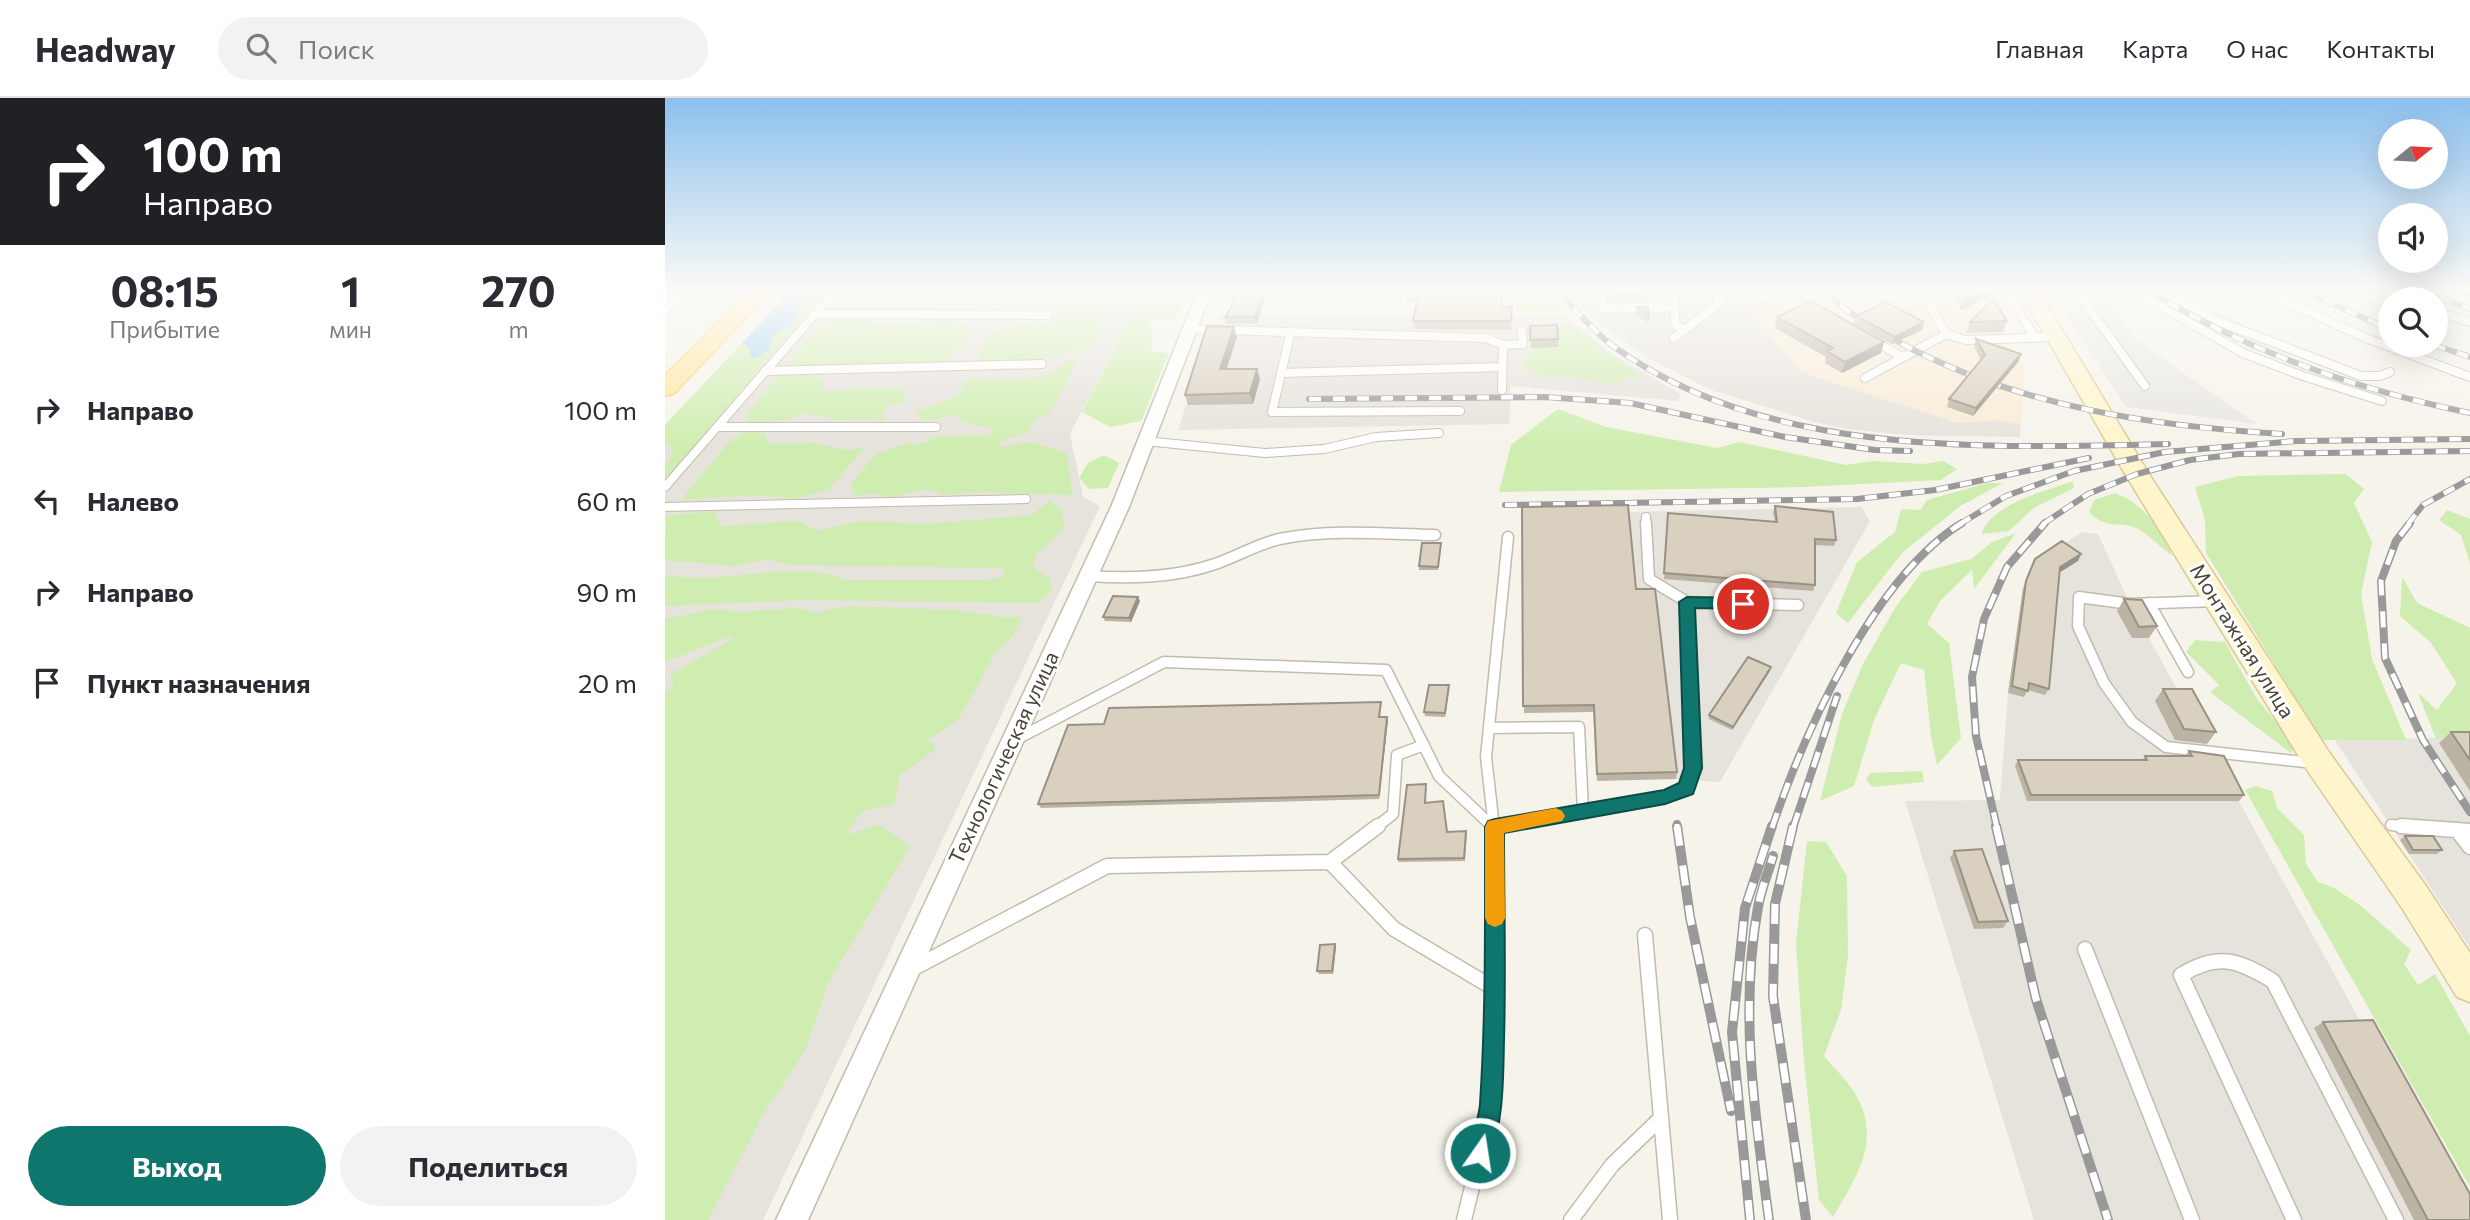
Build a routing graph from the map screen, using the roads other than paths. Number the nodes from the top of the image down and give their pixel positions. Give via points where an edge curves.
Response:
1 (710, 342) edge
2 (790, 342) edge
3 (1184, 342) edge
4 (1288, 342) edge
5 (1497, 342) edge
6 (1523, 342) edge
7 (1876, 342) edge
8 (1930, 342) edge
9 (2050, 342) edge
10 (2114, 342) edge
11 (2224, 342) edge
12 (2273, 342) edge
13 (2378, 342) edge
14 (1503, 345) junction
15 (1902, 357) junction
16 (1042, 364) dead end
17 (1502, 367) junction
18 (765, 371) junction
19 (2390, 372) dead end
20 (1281, 373) junction
21 (2470, 377) edge
22 (1865, 378) dead end
23 (2145, 386) dead end
24 (665, 389) edge
25 (1502, 390) dead end
26 (2382, 401) dead end
27 (1460, 411) dead end
28 (720, 427) junction
29 (936, 427) dead end
30 (1439, 433) dead end
31 (1145, 441) junction
32 (665, 487) edge
33 (1026, 499) dead end
34 (665, 507) edge
35 (1646, 517) dead end
36 (1434, 534) dead end
37 (1508, 537) dead end
38 (1088, 576) junction
39 (2217, 601) junction
40 (1687, 602) junction
41 (2149, 603) junction
42 (1798, 605) dead end
43 (2188, 672) dead end
44 (1489, 728) junction
45 (1011, 743) junction
46 (1424, 745) junction
47 (2320, 764) junction
48 (1583, 811) junction
49 (2391, 825) dead end
50 (1495, 827) junction
51 (2463, 830) edge
52 (2470, 846) edge
53 (1330, 862) junction
54 (1645, 935) dead end
55 (2085, 949) dead end
56 (907, 972) junction
57 (2470, 985) edge
58 (1495, 989) junction
59 (1661, 1118) junction
60 (792, 1220) edge
61 (1464, 1220) edge
62 (1571, 1220) edge
63 (1670, 1220) edge
64 (2192, 1220) edge
65 (2294, 1220) edge
66 (2396, 1220) edge

1 - 24 main road
2 - 18 lane
3 - 31 street, Технологическая улица
4 - 20 lane
5 - 14 lane
6 - 14 lane
7 - 15 lane
8 - 15 lane
9 - 39 street, Монтажная улица
10 - 23 lane
11 - 26 lane via 2303,376
12 - 19 lane via 2361,376
13 - 21 lane
14 - 17 lane
15 - 22 lane
16 - 18 lane
17 - 20 lane
17 - 25 lane
18 - 28 lane
20 - 27 lane via 1272,412
28 - 29 lane
28 - 32 lane
30 - 31 lane via 1265,453
31 - 38 street, Технологическая улица
33 - 34 lane
35 - 40 lane via 1649,579
36 - 38 lane via 1283,538 1204,568 1161,575
37 - 44 lane
38 - 45 street, Технологическая улица
39 - 41 lane
39 - 47 street, Монтажная улица
40 - 42 lane
40 - 48 lane via 1693,768 1686,788 1665,797
41 - 43 lane
41 - 47 lane via 2079,597 2078,626 2104,683 2132,722 2166,747
44 - 48 lane via 1579,727
44 - 50 lane via 1486,757
45 - 46 lane via 1164,662 1386,670
45 - 56 street, Технологическая улица
46 - 50 lane via 1439,776
46 - 53 lane via 1397,755 1393,814
47 - 57 street, Монтажная улица
48 - 50 lane
49 - 51 lane
50 - 58 lane
51 - 52 lane
53 - 56 lane via 1107,866
53 - 58 lane via 1394,929
54 - 59 lane
55 - 64 lane
56 - 60 street, Технологическая улица
58 - 61 lane via 1491,1109
59 - 62 lane via 1612,1165
59 - 63 lane
65 - 66 lane via 2181,975 2199,962 2225,959 2273,981

